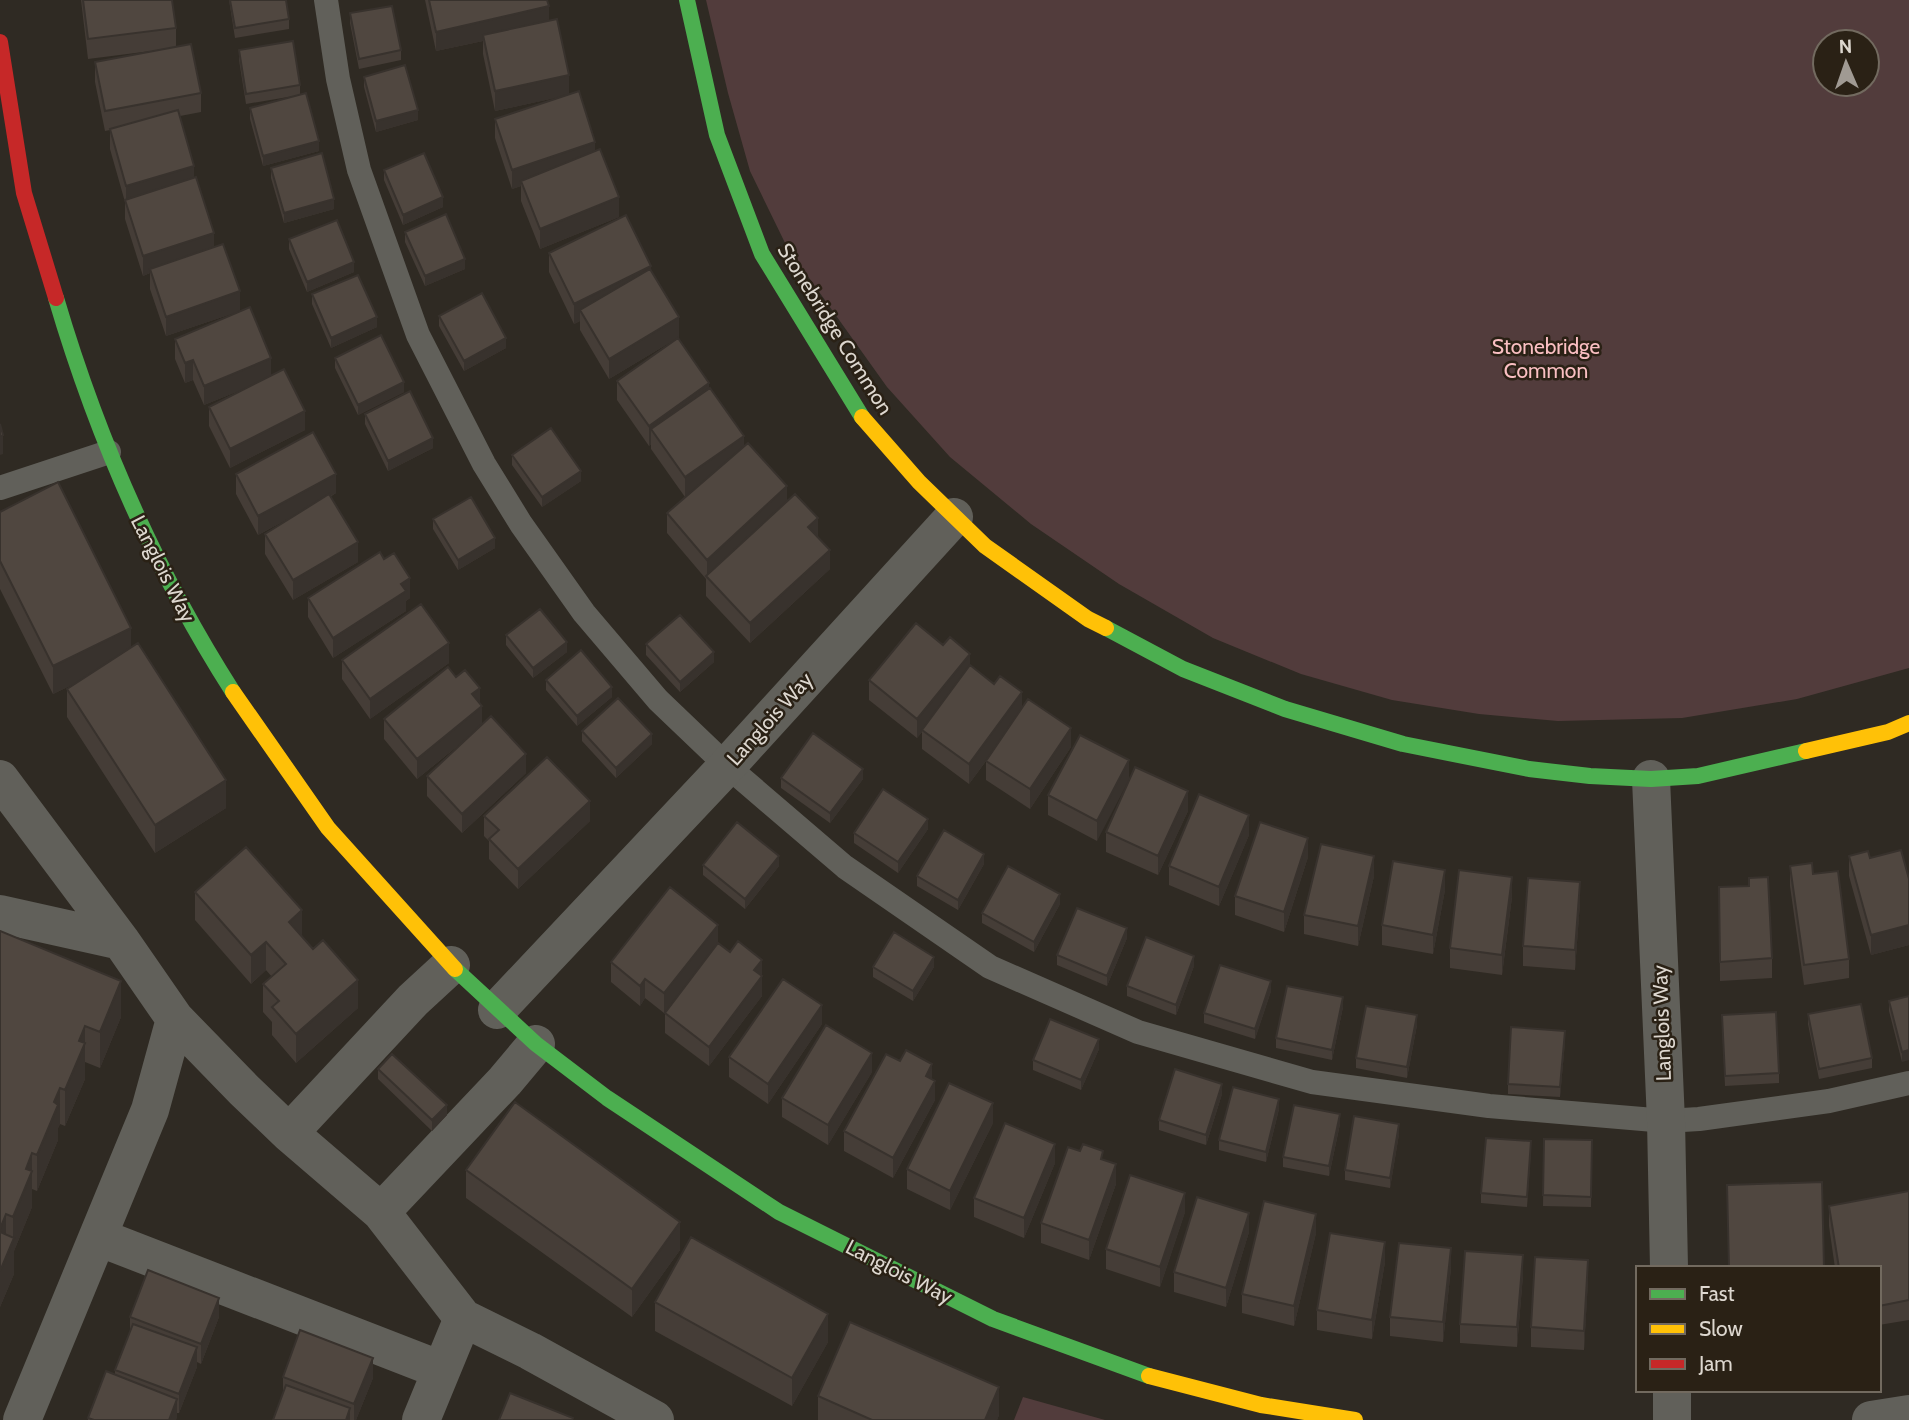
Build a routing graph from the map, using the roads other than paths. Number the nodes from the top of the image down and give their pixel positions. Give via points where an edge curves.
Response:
1 (326, 0) edge
2 (687, 0) edge
3 (0, 42) edge
4 (109, 452) junction
5 (0, 488) edge
6 (954, 517) junction
7 (1909, 723) edge
8 (727, 766) junction
9 (0, 779) edge
10 (1651, 779) junction
11 (0, 914) edge
12 (121, 942) junction
13 (451, 965) junction
14 (497, 1010) junction
15 (175, 1019) junction
16 (536, 1044) junction
17 (1909, 1083) edge
18 (1666, 1121) junction
19 (289, 1133) junction
20 (381, 1212) junction
21 (98, 1237) junction
22 (1669, 1266) edge
23 (463, 1318) junction
24 (441, 1370) junction
25 (1672, 1392) edge
26 (1909, 1414) edge
27 (22, 1420) edge
28 (421, 1420) edge
29 (655, 1420) edge
30 (1355, 1420) edge
31 (1672, 1420) edge
32 (1871, 1420) edge

1 - 8 lane via 359,170 418,335 484,464 584,613 658,700
2 - 6 street, Stonebridge Common via 717,135 762,254 861,416
3 - 4 street, Langlois Way via 24,193 78,373
4 - 5 lane
4 - 13 street, Langlois Way via 197,635 260,733 328,828
6 - 8 street, Langlois Way
6 - 10 street, Stonebridge Common via 985,546 1088,619 1183,669 1285,709 1403,744 1529,769
7 - 10 street, Stonebridge Common via 1888,732 1698,776
8 - 14 street, Langlois Way
8 - 18 lane via 845,867 989,967 1138,1032 1312,1082 1489,1106
9 - 12 street
10 - 18 street, Langlois Way
11 - 12 street
12 - 15 street
13 - 14 street, Langlois Way
13 - 19 street
14 - 16 street, Langlois Way
15 - 19 street
15 - 21 street via 150,1110
16 - 20 street
16 - 30 street, Langlois Way via 607,1098 779,1212 993,1320 1161,1380 1261,1405
17 - 18 lane via 1829,1101
18 - 22 street, Langlois Way
19 - 20 street
20 - 23 street
21 - 24 street
21 - 27 street
23 - 24 street
23 - 29 street
24 - 28 street
25 - 31 street
26 - 32 street

